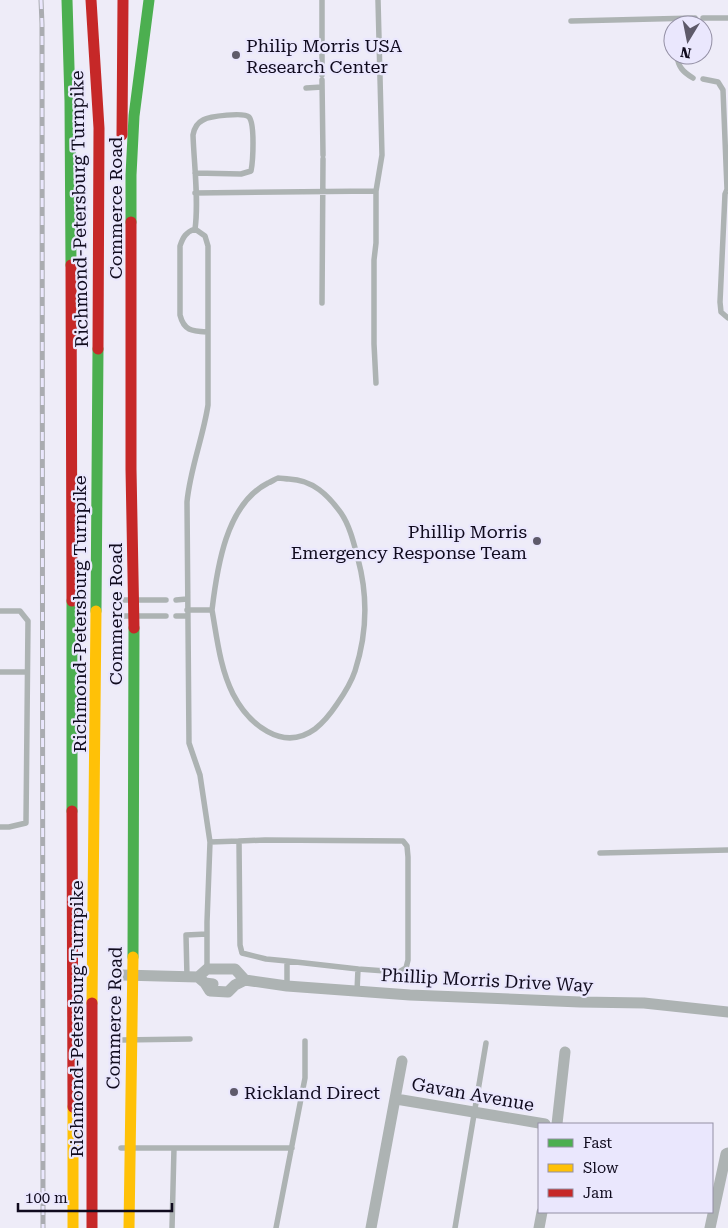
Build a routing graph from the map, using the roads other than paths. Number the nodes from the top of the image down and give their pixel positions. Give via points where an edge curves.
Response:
1 (67, 0) edge
2 (91, 0) edge
3 (123, 0) edge
4 (149, 0) edge
5 (322, 0) edge
6 (378, 0) edge
7 (713, 18) edge
8 (728, 18) edge
9 (571, 21) dead end
10 (663, 22) edge
11 (57, 42) dead end
12 (679, 65) edge
13 (693, 78) dead end
14 (703, 79) dead end
15 (322, 87) junction
16 (306, 88) dead end
17 (195, 173) junction
18 (727, 188) edge
19 (376, 191) junction
20 (323, 192) junction
21 (195, 193) junction
22 (71, 219) junction
23 (195, 229) junction
24 (322, 303) dead end
25 (728, 318) edge
26 (208, 332) junction
27 (376, 383) dead end
28 (187, 599) junction
29 (128, 600) junction
30 (166, 600) dead end
31 (176, 600) dead end
32 (212, 610) junction
33 (0, 611) edge
34 (187, 613) junction
35 (166, 616) dead end
36 (176, 616) dead end
37 (128, 617) junction
38 (0, 672) edge
39 (27, 672) junction
40 (0, 827) edge
41 (239, 841) junction
42 (210, 842) junction
43 (728, 850) edge
44 (600, 853) dead end
45 (207, 934) junction
46 (287, 961) junction
47 (207, 969) junction
48 (358, 969) junction
49 (127, 975) junction
50 (197, 979) junction
51 (240, 982) junction
52 (286, 986) junction
53 (357, 991) junction
54 (728, 1012) edge
55 (190, 1039) dead end
56 (126, 1040) junction
57 (305, 1042) dead end
58 (486, 1043) dead end
59 (565, 1052) dead end
60 (402, 1061) dead end
61 (396, 1099) junction
62 (475, 1112) junction
63 (539, 1123) edge
64 (557, 1123) edge
65 (126, 1148) junction
66 (174, 1148) junction
67 (292, 1148) junction
68 (728, 1153) edge
69 (542, 1213) edge
70 (72, 1228) edge
71 (92, 1228) edge
72 (121, 1228) edge
73 (129, 1228) edge
74 (172, 1228) edge
75 (276, 1228) edge
76 (371, 1228) edge
77 (455, 1228) edge
78 (539, 1228) edge
79 (710, 1228) edge

1 - 22 main road, Richmond-Petersburg Turnpike
2 - 71 main road, Richmond-Petersburg Turnpike via 99,128
3 - 29 main road, Commerce Road via 121,185
4 - 29 main road, Commerce Road via 136,91 132,153
5 - 15 lane
6 - 19 lane via 382,155
7 - 8 lane
9 - 10 lane
11 - 22 main road
12 - 13 lane via 682,72
14 - 18 lane via 718,82 723,90
15 - 16 lane
15 - 20 lane
17 - 17 lane via 194,128 203,120 248,116 252,124 251,171 241,174
17 - 21 lane
18 - 25 lane via 720,302 721,312
19 - 20 lane
19 - 27 lane
20 - 21 lane
20 - 24 lane
21 - 23 lane
22 - 70 main road, Richmond-Petersburg Turnpike
23 - 26 lane via 205,236 208,246
23 - 26 lane via 182,238 180,246 180,315 182,323 189,329
26 - 28 lane via 208,405 188,486
28 - 31 lane
28 - 34 lane
29 - 30 lane
29 - 37 main road, Commerce Road
32 - 32 lane via 223,668 232,692 250,719 279,737 294,738 313,730 328,717 355,672 366,609 354,541 343,516 330,498 297,479 277,478 260,487 243,504 228,531
32 - 34 lane
33 - 39 lane via 20,610 28,621
34 - 36 lane
34 - 42 lane via 189,742 200,775
35 - 37 lane
37 - 49 main road, Commerce Road
38 - 39 lane
39 - 40 lane via 26,823
41 - 42 lane
41 - 46 lane via 242,952
41 - 48 lane via 402,841 407,846 406,968 399,972
42 - 45 lane
43 - 44 lane
45 - 47 lane
45 - 50 lane via 186,935
46 - 48 lane
46 - 52 lane
47 - 50 street
47 - 51 street, Phillip Morris Drive Way via 235,970
48 - 53 lane
49 - 50 street, Phillip Morris Drive Way
49 - 56 main road, Commerce Road
50 - 51 street, Phillip Morris Drive Way
51 - 52 street, Phillip Morris Drive Way
52 - 53 street, Phillip Morris Drive Way
53 - 54 street, Phillip Morris Drive Way via 644,1003
55 - 56 lane
56 - 65 main road, Commerce Road
57 - 67 lane via 305,1078
58 - 62 lane
59 - 64 street
60 - 61 street
61 - 62 street, Gavan Avenue
61 - 76 street
62 - 63 street, Gavan Avenue
62 - 77 lane
65 - 66 lane
65 - 72 main road, Commerce Road
65 - 73 main road, Commerce Road
66 - 67 lane
66 - 74 lane
67 - 75 lane
68 - 79 street
69 - 78 street

